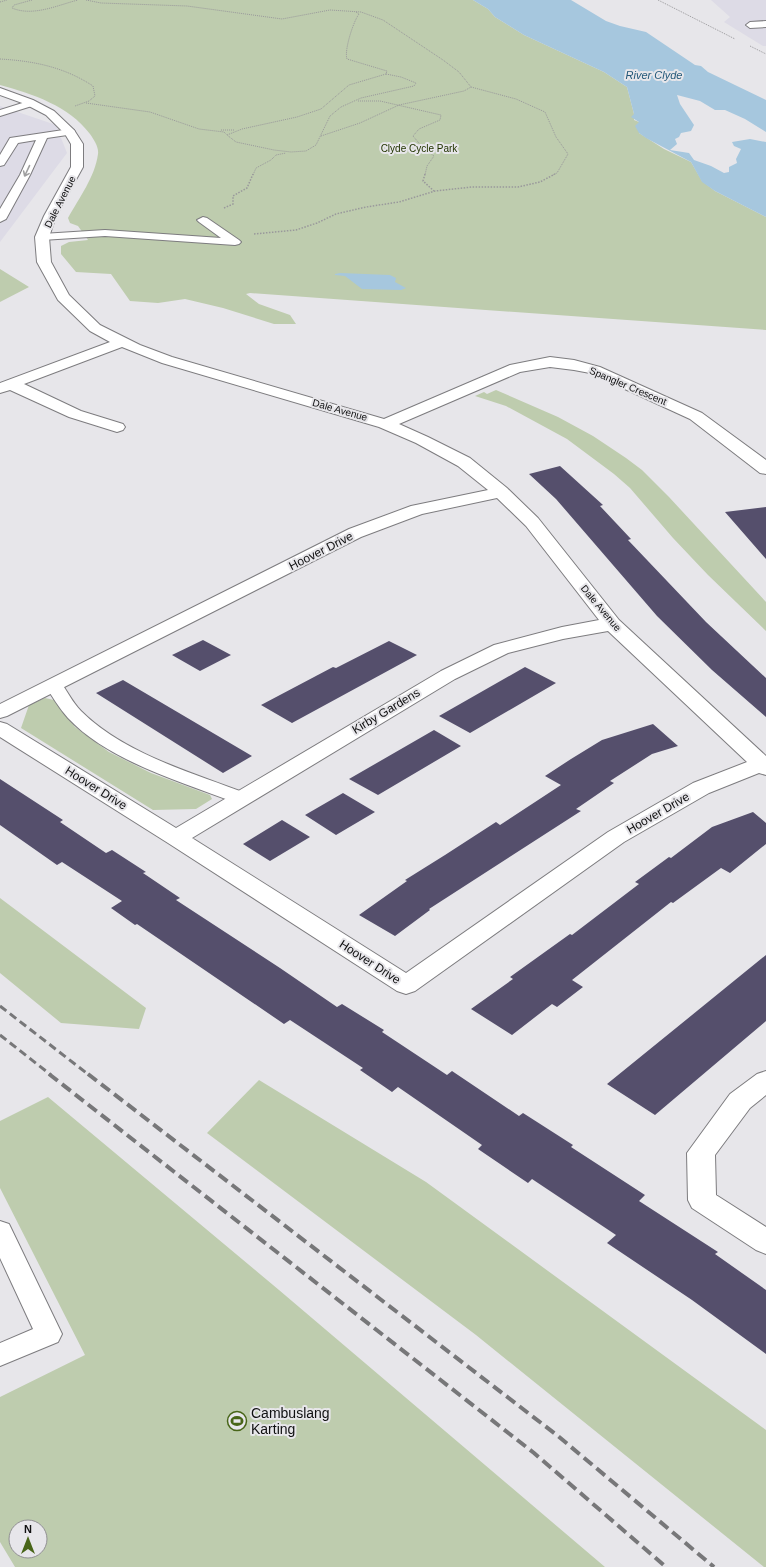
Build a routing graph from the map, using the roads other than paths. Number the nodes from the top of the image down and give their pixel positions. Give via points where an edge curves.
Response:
1 (766, 24) edge
2 (750, 25) dead end
3 (0, 91) edge
4 (32, 103) junction
5 (0, 113) edge
6 (70, 132) junction
7 (43, 136) junction
8 (0, 163) edge
9 (0, 219) edge
10 (203, 220) road end
11 (42, 237) junction
12 (123, 342) junction
13 (5, 386) edge
14 (385, 424) junction
15 (117, 427) dead end
16 (766, 469) edge
17 (501, 492) junction
18 (612, 624) junction
19 (54, 685) junction
20 (0, 712) edge
21 (0, 728) edge
22 (764, 764) edge
23 (241, 798) junction
24 (176, 838) junction
25 (766, 1081) edge
26 (0, 1231) edge
27 (766, 1242) edge
28 (0, 1356) edge

1 - 2 lane
3 - 4 street, Dale Avenue
4 - 5 lane
4 - 6 street, Dale Avenue via 50,113
6 - 7 lane
6 - 11 street, Dale Avenue via 77,144 77,167 50,216
7 - 8 lane via 14,140
7 -> 9 lane via 18,189
10 - 11 lane via 235,242 105,233
11 - 12 street, Dale Avenue via 44,262 62,297 95,328
12 - 13 street
12 - 14 street, Dale Avenue via 166,360
13 - 15 street via 75,414
14 - 16 street, Spangler Crescent via 515,368 550,362 595,370 696,416
14 - 17 street, Dale Avenue via 464,462
17 - 18 street, Dale Avenue via 532,522
17 - 19 street, Hoover Drive via 417,510 355,534
18 - 22 street, Dale Avenue
18 - 23 street, Kirby Gardens via 562,633 501,649 448,675
19 - 20 street, Hoover Drive
19 - 23 lane via 76,717 114,745 148,763
21 - 24 street, Hoover Drive
22 - 24 street, Hoover Drive via 701,788 616,837 406,985
23 - 24 street, Kirby Gardens
25 - 27 street via 740,1101 701,1153 702,1200
26 - 28 lane via 49,1334

